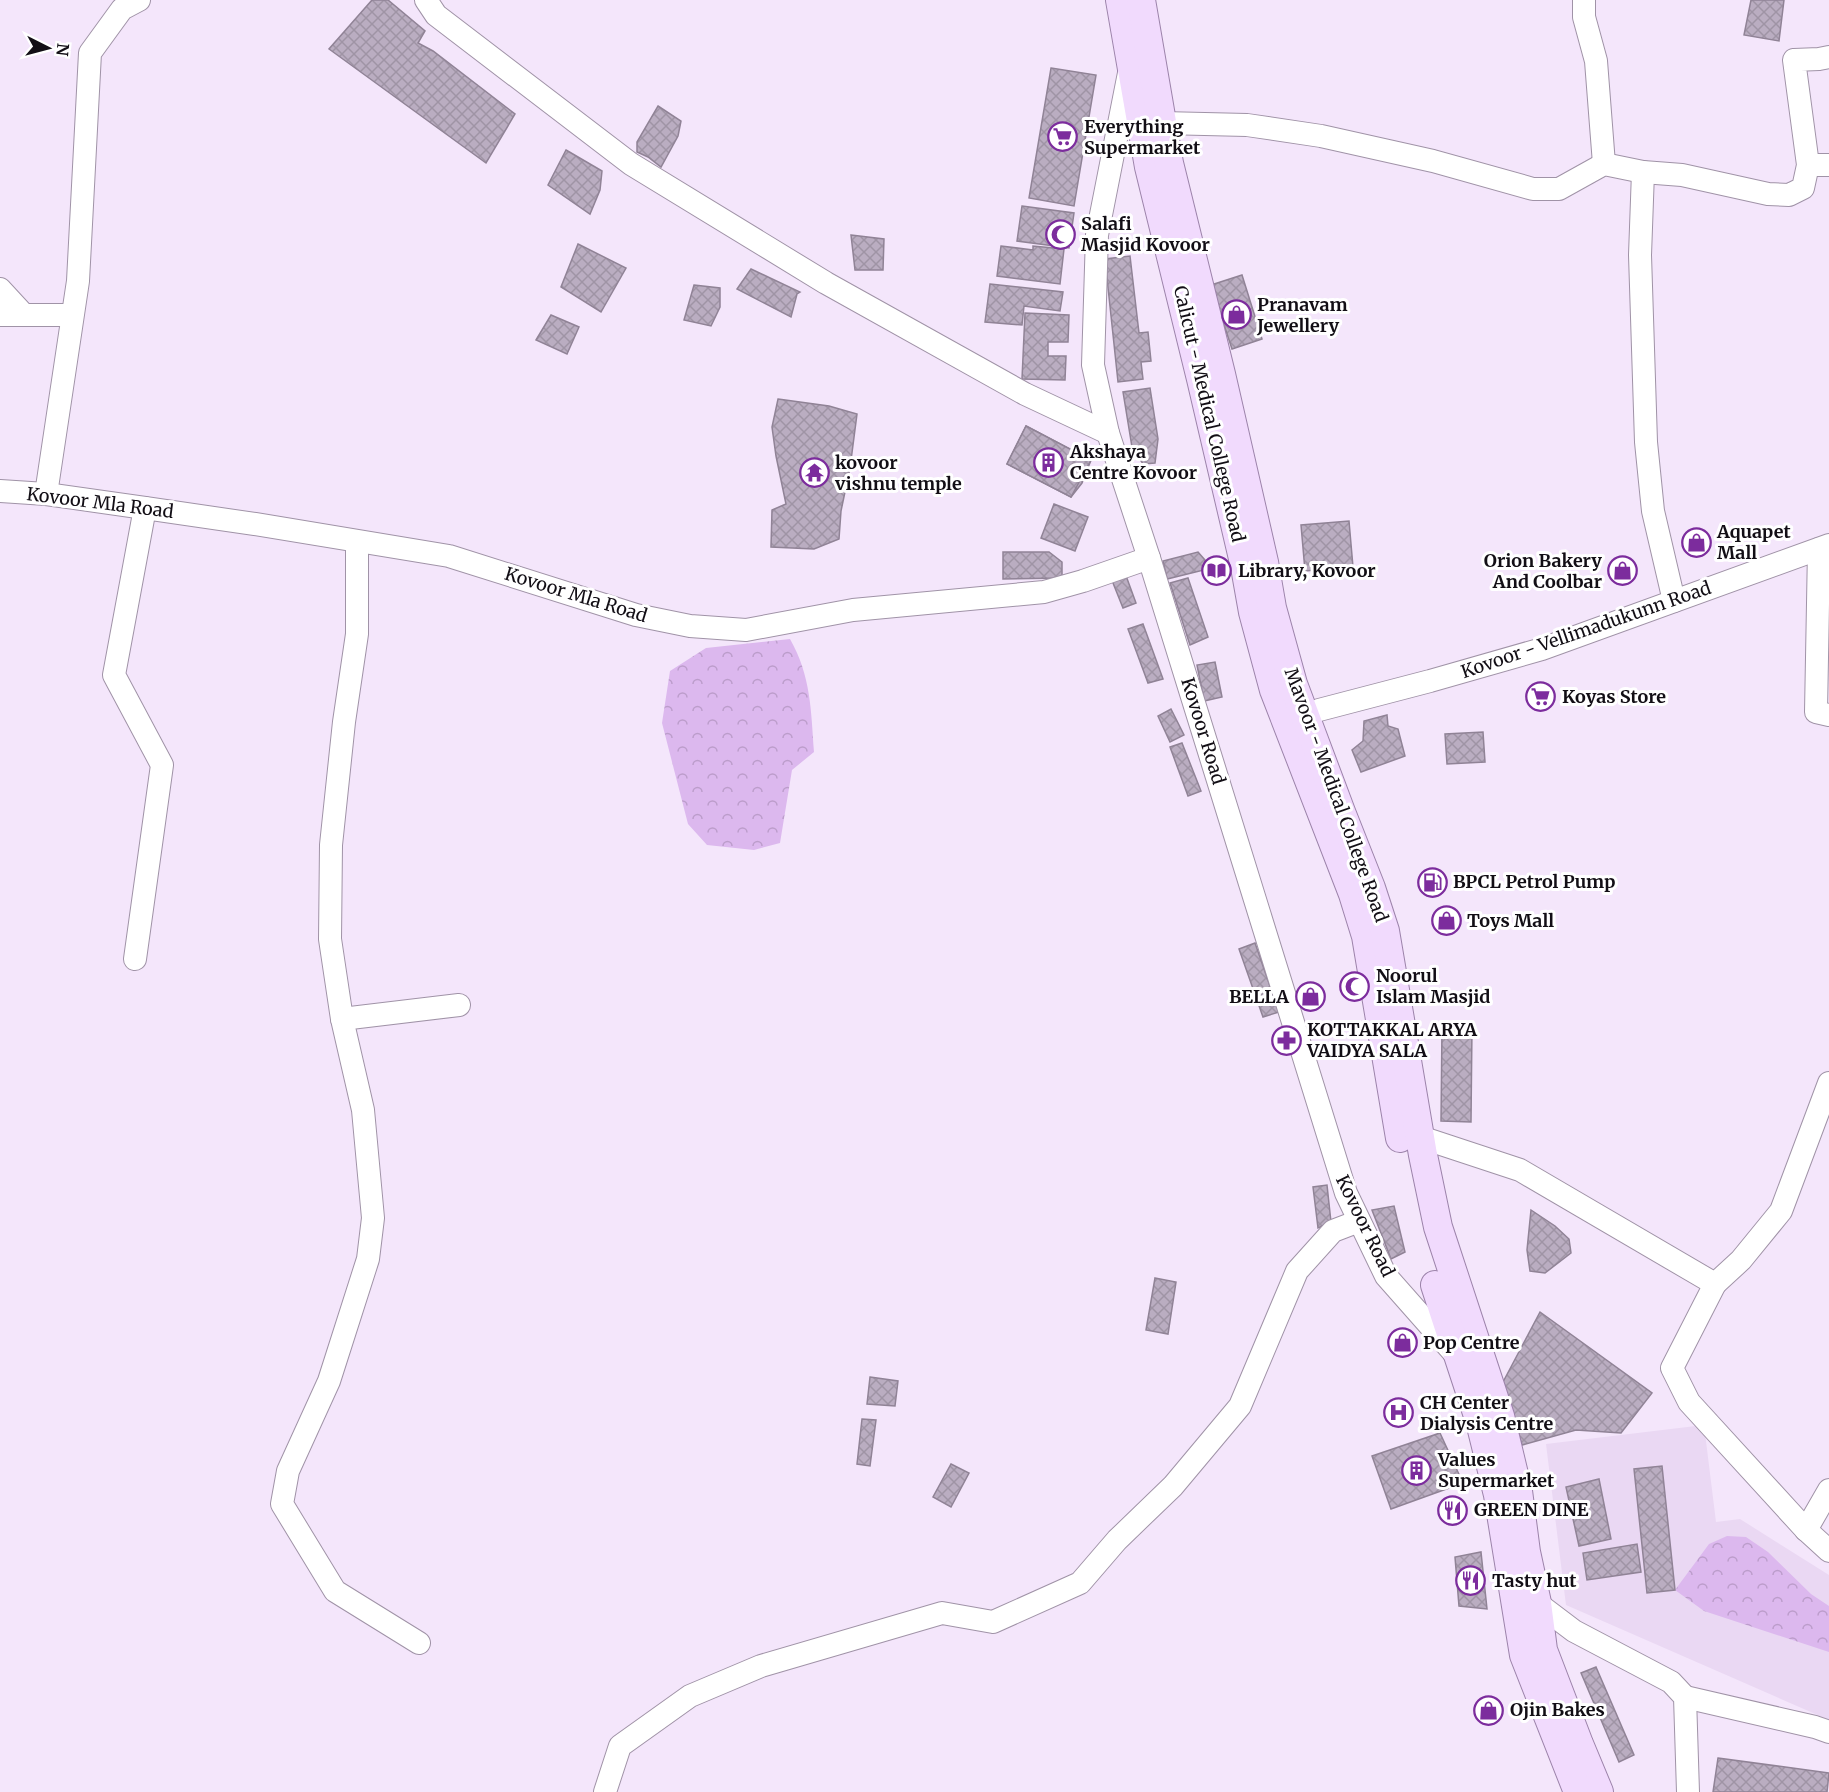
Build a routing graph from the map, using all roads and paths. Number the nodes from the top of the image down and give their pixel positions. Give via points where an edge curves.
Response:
1 (139, 0) edge
2 (426, 0) edge
3 (1120, 0) edge
4 (1141, 0) edge
5 (1584, 0) edge
6 (1136, 33) junction
7 (1829, 57) edge
8 (1130, 62) junction
9 (1162, 123) junction
10 (1604, 164) junction
11 (1818, 165) edge
12 (1643, 172) junction
13 (0, 289) edge
14 (0, 315) edge
15 (24, 315) junction
16 (72, 315) junction
17 (1108, 433) junction
18 (0, 491) edge
19 (46, 494) junction
20 (145, 508) junction
21 (357, 542) junction
22 (1824, 547) edge
23 (1149, 558) junction
24 (1674, 601) junction
25 (1829, 715) edge
26 (1296, 720) junction
27 (1332, 816) junction
28 (135, 959) dead end
29 (459, 1005) dead end
30 (342, 1019) junction
31 (1829, 1083) edge
32 (1420, 1137) junction
33 (1359, 1221) junction
34 (1714, 1284) junction
35 (1472, 1363) junction
36 (1829, 1490) edge
37 (1806, 1530) junction
38 (1829, 1551) edge
39 (1537, 1603) junction
40 (419, 1643) dead end
41 (1685, 1697) junction
42 (1829, 1732) edge
43 (605, 1792) edge
44 (1578, 1792) edge
45 (1599, 1792) edge
46 (1688, 1792) edge

1 - 16 street via 122,9 90,52 78,281
2 - 17 street via 436,15 631,164 826,283 1025,394
3 - 6 main road, Calicut - Medical College Road
4 - 6 main road, Mavoor - Medical College Road
5 - 10 street via 1584,17 1596,61
6 - 8 main road, Calicut - Medical College Road
6 - 9 main road, Mavoor - Medical College Road
7 - 11 street via 1794,60
8 - 17 street, Kovoor Road via 1097,235 1093,366
8 - 26 main road, Calicut - Medical College Road via 1149,167 1253,612 1274,690
9 - 10 street via 1247,125 1321,136 1533,189 1559,189
9 - 26 main road, Mavoor - Medical College Road via 1272,608 1293,684
10 - 12 street
11 - 12 street via 1803,188 1789,195 1682,175
12 - 24 street via 1640,255 1646,442 1653,511
13 - 15 street
14 - 15 street
15 - 16 street
16 - 19 street
17 - 23 street, Kovoor Road
18 - 19 street, Kovoor Mla Road
19 - 20 street, Kovoor Mla Road
20 - 21 street, Kovoor Mla Road
20 - 28 street via 114,675 162,765
21 - 23 street, Kovoor Mla Road via 449,556 636,615 690,626 746,630 853,610 1044,592
21 - 30 street via 357,634 331,845 330,939
22 - 24 street, Kovoor - Vellimadukunn Road
22 - 25 street via 1815,712
23 - 33 street, Kovoor Road via 1346,1193
24 - 26 street, Kovoor - Vellimadukunn Road via 1542,649 1319,710
26 - 27 main road, Mavoor - Medical College Road
27 - 32 main road, Mavoor - Medical College Road via 1371,888 1385,931
27 - 35 main road via 1366,936 1418,1232
29 - 30 street
30 - 40 street via 363,1110 374,1218 368,1259 329,1381 288,1471 282,1504 334,1591
31 - 34 street via 1781,1210 1741,1260
32 - 34 street via 1520,1170
32 - 35 main road, Mavoor - Medical College Road
33 - 35 street, Kovoor Road via 1386,1276
33 - 43 street via 1334,1231 1297,1271 1240,1406 1173,1486 1117,1539 1080,1583 993,1622 942,1613 761,1666 690,1696 620,1746
34 - 37 street via 1672,1368 1689,1402
35 - 39 main road, Mavoor - Medical College Road via 1500,1416 1518,1491
35 - 44 main road via 1524,1655
36 - 37 street
37 - 38 street
39 - 41 street via 1574,1631 1671,1682
39 - 45 main road, Mavoor - Medical College Road via 1543,1650
41 - 42 street
41 - 46 street

